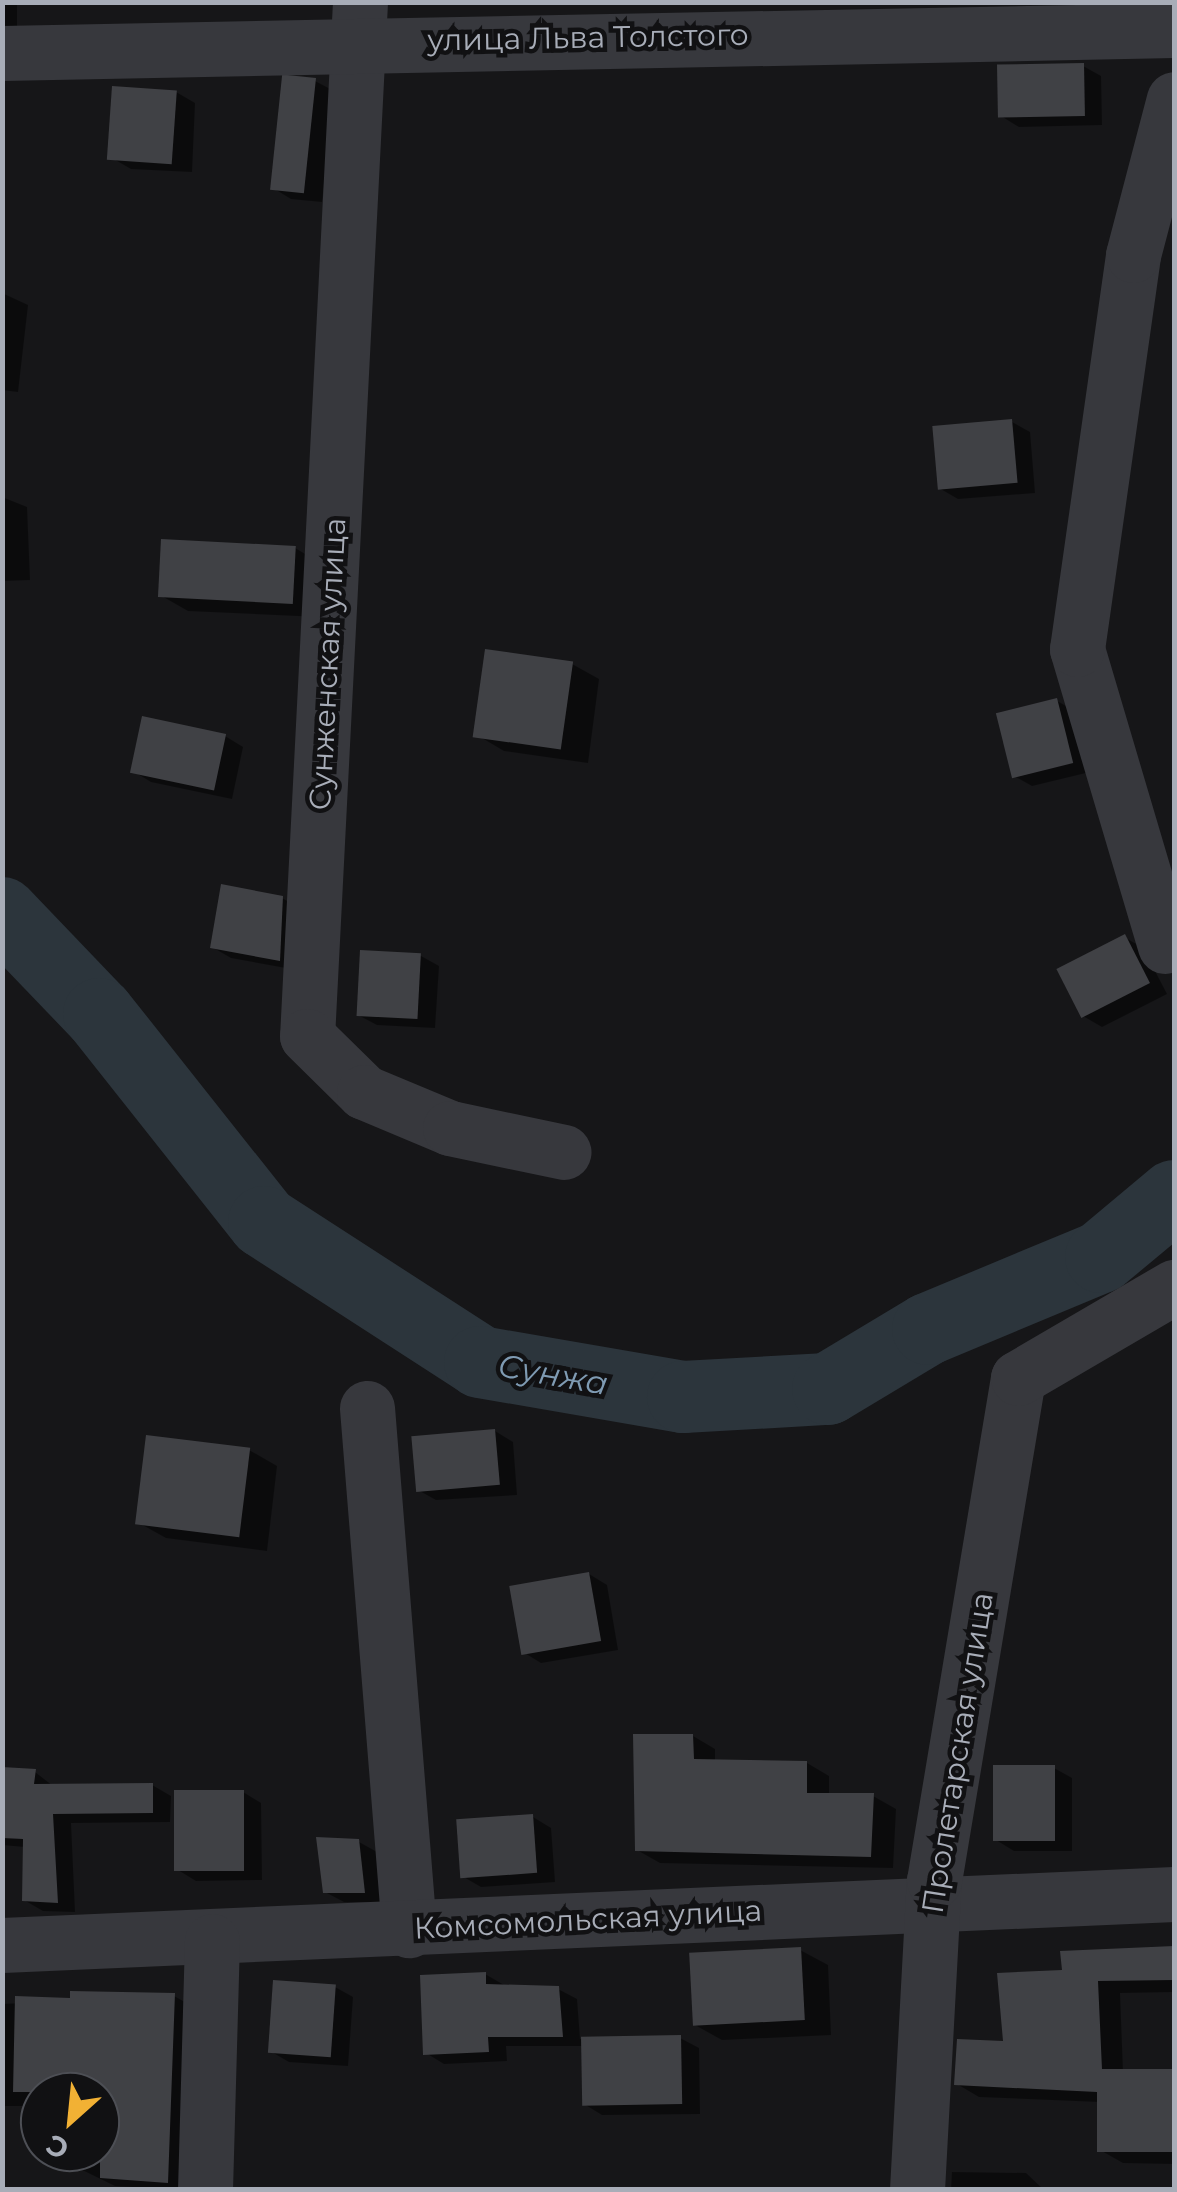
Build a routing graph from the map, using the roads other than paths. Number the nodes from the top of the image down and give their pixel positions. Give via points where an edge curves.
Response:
1 (359, 22) edge
2 (1174, 30) edge
3 (2, 53) edge
4 (1174, 99) edge
5 (1165, 946) dead end
6 (564, 1152) dead end
7 (1174, 1287) edge
8 (367, 1408) dead end
9 (1174, 1894) edge
10 (932, 1902) junction
11 (409, 1930) junction
12 (212, 1941) junction
13 (2, 1945) edge
14 (205, 2190) edge
15 (917, 2190) edge

1 - 2 street, улица Льва Толстого
1 - 3 street, улица Льва Толстого
1 - 6 street, Сунженская улица via 307,1036 364,1092 450,1128
4 - 5 street via 1133,255 1078,648
7 - 10 street, Пролетарская улица via 1018,1378
8 - 11 street
9 - 10 street, Комсомольская улица
10 - 11 street, Комсомольская улица
10 - 15 street, Пролетарская улица
11 - 12 street, Комсомольская улица
12 - 13 street, Комсомольская улица
12 - 14 street

